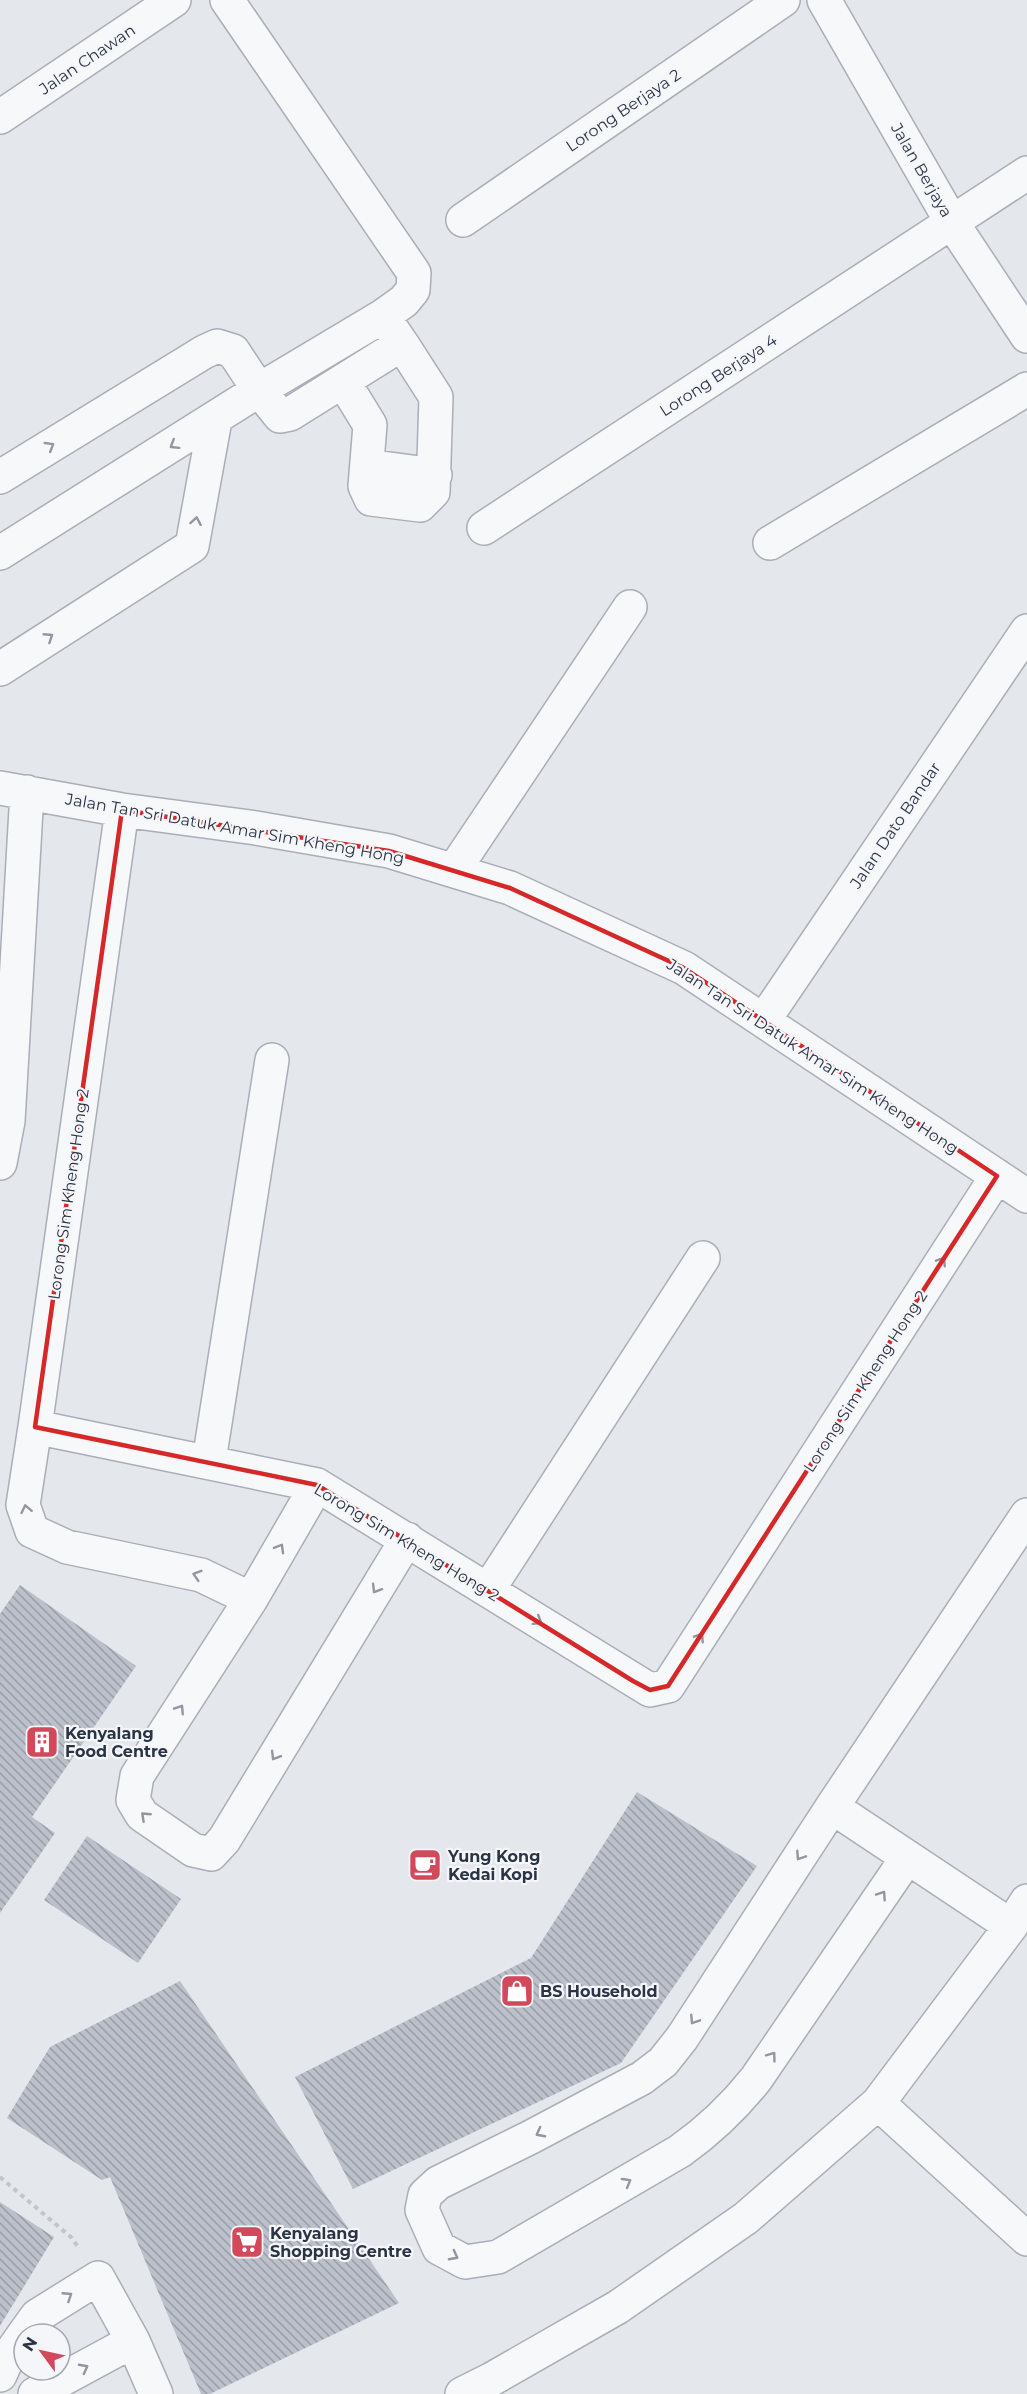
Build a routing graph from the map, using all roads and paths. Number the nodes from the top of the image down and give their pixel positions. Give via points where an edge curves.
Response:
1 (174, 0) edge
2 (227, 0) edge
3 (783, 0) edge
4 (824, 0) edge
5 (0, 117) edge
6 (1027, 173) edge
7 (463, 220) dead end
8 (951, 222) junction
9 (382, 316) junction
10 (1027, 336) edge
11 (402, 344) junction
12 (343, 381) junction
13 (1027, 389) edge
14 (259, 390) junction
15 (215, 420) junction
16 (0, 477) edge
17 (484, 528) dead end
18 (770, 543) dead end
19 (0, 553) edge
20 (630, 607) dead end
21 (1027, 631) edge
22 (0, 669) edge
23 (13, 790) edge
24 (122, 810) junction
25 (454, 870) junction
26 (764, 1020) junction
27 (272, 1060) dead end
28 (0, 1163) edge
29 (997, 1176) junction
30 (1027, 1196) edge
31 (703, 1258) dead end
32 (35, 1427) junction
33 (209, 1461) junction
34 (317, 1485) junction
35 (1027, 1515) edge
36 (407, 1539) junction
37 (488, 1590) junction
38 (251, 1599) junction
39 (832, 1807) junction
40 (908, 1858) junction
41 (1019, 1913) edge
42 (878, 2103) junction
43 (0, 2177) edge
44 (1027, 2239) edge
45 (98, 2278) junction
46 (33, 2322) edge
47 (134, 2341) junction
48 (12, 2351) edge
49 (0, 2375) edge
50 (35, 2394) edge
51 (156, 2394) edge
52 (462, 2394) edge

1 - 5 street, Jalan Chawan
2 - 9 street via 414,273 413,290
3 - 7 street, Lorong Berjaya 2
4 - 8 street, Jalan Berjaya
6 - 8 street, Lorong Berjaya 4
8 - 10 street, Jalan Berjaya
8 - 17 street, Lorong Berjaya 4
9 - 11 street
9 - 14 street
11 - 12 street
11 - 12 street via 436,397 435,475 367,466 370,425
12 - 14 street via 290,414 280,416
13 - 18 street
14 - 15 street
16 -> 14 street via 217,346 233,351
15 -> 19 street
22 -> 15 street via 192,546
20 - 25 street
21 - 26 street, Jalan Dato Bandar
23 - 24 street, Jalan Tan Sri Datuk Amar Sim Kheng Hong
23 - 28 street via 8,1121
24 - 25 street, Jalan Tan Sri Datuk Amar Sim Kheng Hong via 389,851
24 - 32 street, Lorong Sim Kheng Hong 2
25 - 26 street, Jalan Tan Sri Datuk Amar Sim Kheng Hong via 510,888 684,968
26 - 29 street, Jalan Tan Sri Datuk Amar Sim Kheng Hong
27 - 33 street
29 - 30 street, Jalan Tan Sri Datuk Amar Sim Kheng Hong
37 -> 29 street, Lorong Sim Kheng Hong 2 via 633,1681 651,1690 668,1686
31 - 37 street
32 - 33 street, Lorong Sim Kheng Hong 2
38 -> 32 street via 201,1575 67,1547 32,1531 23,1505
33 - 34 street, Lorong Sim Kheng Hong 2
34 - 36 street, Lorong Sim Kheng Hong 2
38 -> 34 street
35 - 39 street
36 - 37 street, Lorong Sim Kheng Hong 2
36 -> 38 street via 224,1840 211,1854 193,1850 142,1815 133,1800 137,1776
39 - 40 street
39 -> 40 street via 663,2062 642,2078 531,2138 438,2183 425,2195 422,2210 439,2248 465,2262 498,2257 706,2133 756,2079
40 - 41 street
41 - 42 street
42 - 44 street
42 - 52 street via 746,2217 645,2288 608,2313
43 - 45 path via 72,2238
46 -> 45 street
45 - 47 street
50 -> 47 street
47 - 51 street
48 - 49 street

